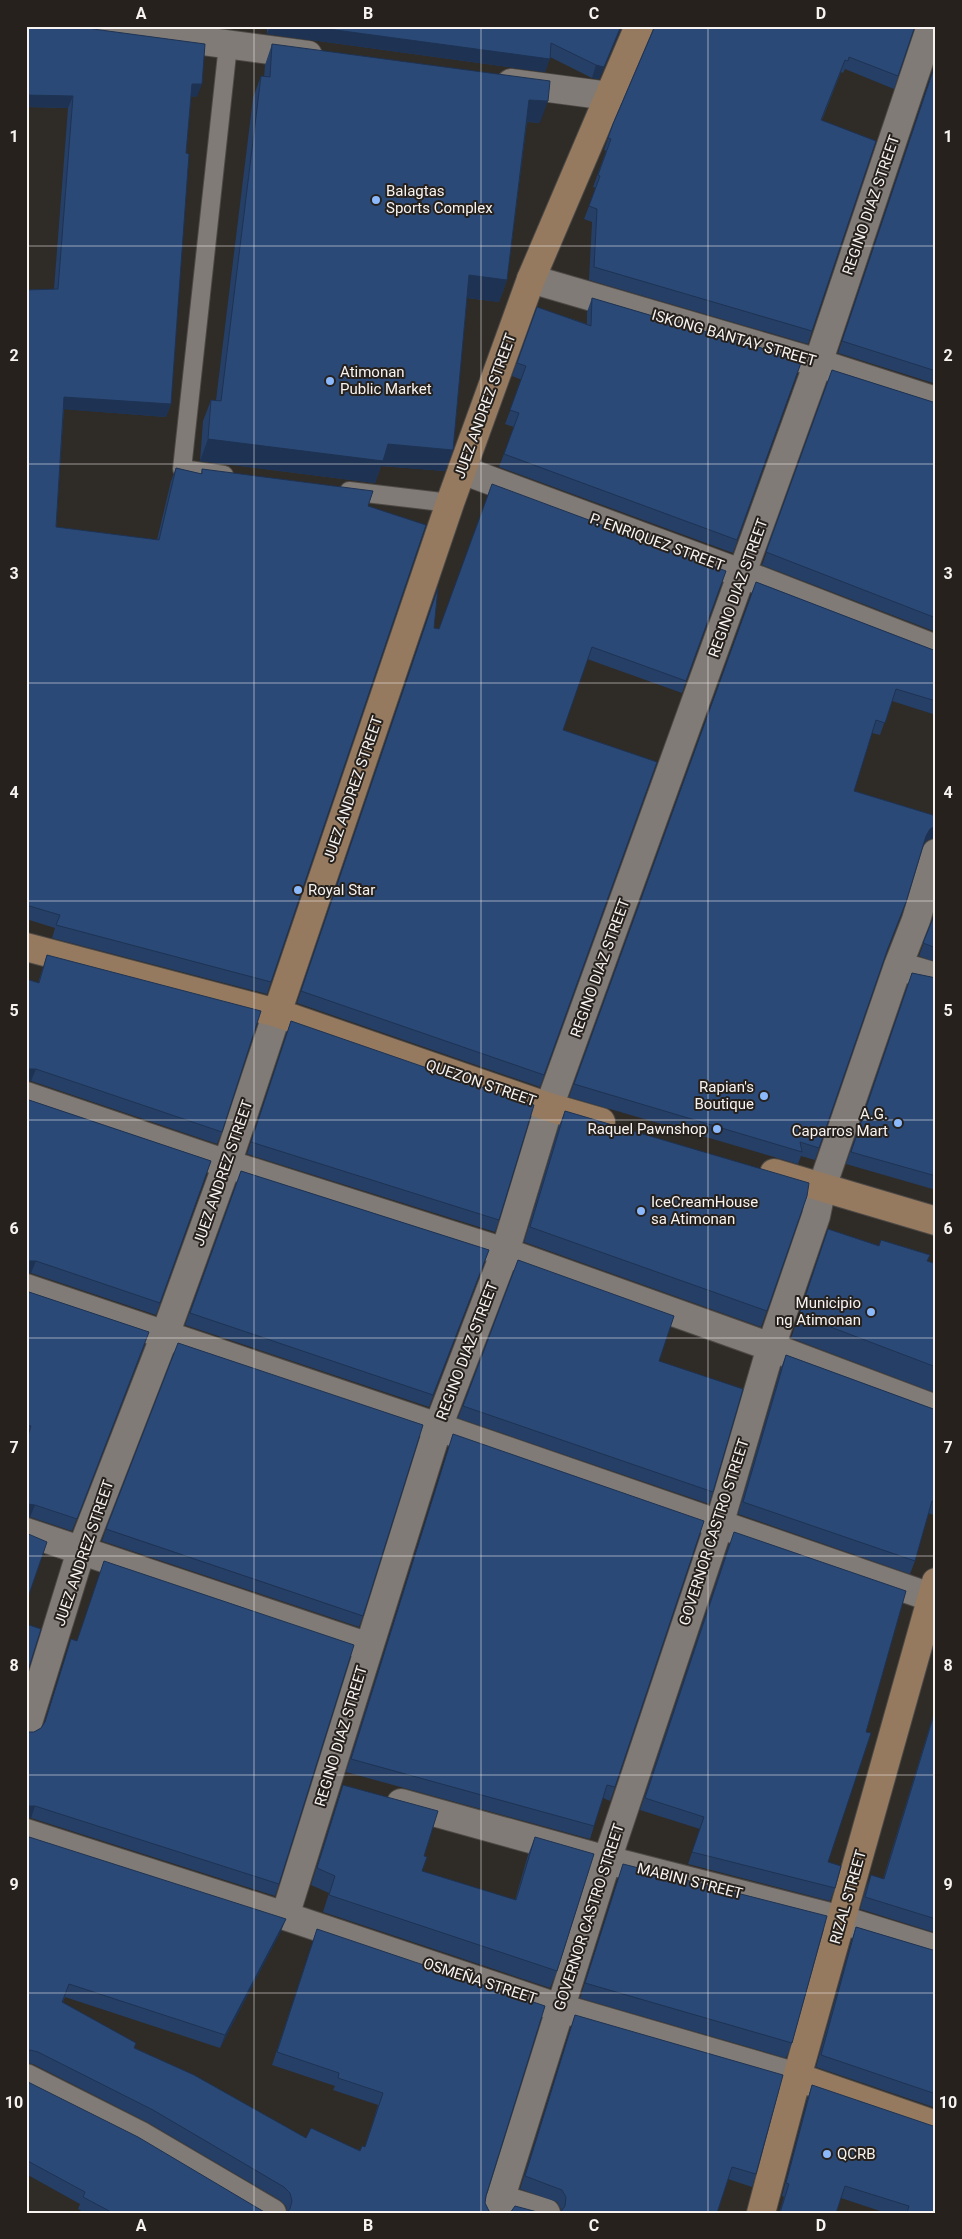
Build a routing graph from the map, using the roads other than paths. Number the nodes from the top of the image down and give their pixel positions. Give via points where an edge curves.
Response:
1 (91, 26) edge
2 (639, 26) edge
3 (931, 26) edge
4 (228, 45) junction
5 (335, 59) edge
6 (482, 79) edge
7 (609, 96) junction
8 (530, 279) junction
9 (818, 363) junction
10 (936, 401) edge
11 (462, 470) junction
12 (242, 477) edge
13 (331, 488) edge
14 (450, 503) junction
15 (743, 574) junction
16 (936, 649) edge
17 (936, 853) edge
18 (26, 947) edge
19 (898, 966) junction
20 (936, 977) edge
21 (277, 1013) junction
22 (26, 1096) edge
23 (549, 1107) junction
24 (625, 1129) edge
25 (227, 1164) junction
26 (747, 1165) edge
27 (822, 1188) junction
28 (936, 1221) edge
29 (505, 1252) junction
30 (26, 1288) edge
31 (165, 1335) junction
32 (771, 1347) junction
33 (936, 1409) edge
34 (438, 1427) junction
35 (719, 1525) junction
36 (26, 1532) edge
37 (81, 1551) junction
38 (934, 1593) edge
39 (369, 1647) junction
40 (26, 1729) edge
41 (375, 1796) edge
42 (26, 1833) edge
43 (607, 1860) junction
44 (285, 1916) junction
45 (842, 1920) junction
46 (936, 1949) edge
47 (560, 2008) junction
48 (796, 2077) junction
49 (26, 2078) edge
50 (936, 2125) edge
51 (498, 2206) edge
52 (272, 2213) edge
53 (546, 2213) edge
54 (761, 2213) edge

1 - 4 street
2 - 7 street, JUEZ ANDREZ STREET
3 - 9 street, REGINO DIAZ STREET
4 - 5 street
4 - 12 lane via 182,469
6 - 7 street
7 - 8 street, JUEZ ANDREZ STREET
8 - 9 street, ISKONG BANTAY STREET
8 - 11 street, JUEZ ANDREZ STREET
9 - 10 street, ISKONG BANTAY STREET
9 - 15 street, REGINO DIAZ STREET
11 - 14 street, JUEZ ANDREZ STREET
11 - 15 street, P. ENRIQUEZ STREET
13 - 14 lane
14 - 21 street, JUEZ ANDREZ STREET
15 - 16 street, P. ENRIQUEZ STREET
15 - 23 street, REGINO DIAZ STREET
17 - 19 street, GOVERNOR CASTRO STREET
18 - 21 street, QUEZON STREET
19 - 20 street
19 - 27 street, GOVERNOR CASTRO STREET
21 - 23 street, QUEZON STREET
21 - 25 street, JUEZ ANDREZ STREET
22 - 25 street
23 - 24 street, QUEZON STREET
23 - 29 street, REGINO DIAZ STREET
25 - 29 street
25 - 31 street, JUEZ ANDREZ STREET
26 - 27 street
27 - 28 street
27 - 32 street, GOVERNOR CASTRO STREET via 816,1216
29 - 32 street
29 - 34 street, REGINO DIAZ STREET
30 - 31 street
31 - 34 street
31 - 37 street, JUEZ ANDREZ STREET
32 - 33 street
32 - 35 street, GOVERNOR CASTRO STREET
34 - 35 street
34 - 39 street, REGINO DIAZ STREET
35 - 38 street
35 - 43 street, GOVERNOR CASTRO STREET
36 - 37 street
37 - 39 street
37 - 40 street, JUEZ ANDREZ STREET
38 - 45 street, RIZAL STREET
39 - 44 street, REGINO DIAZ STREET via 337,1785
41 - 43 street, MABINI STREET
42 - 44 street, OSMEÑA STREET
43 - 45 street, MABINI STREET
43 - 47 street, GOVERNOR CASTRO STREET
44 - 47 street, OSMEÑA STREET
45 - 46 street, MABINI STREET
45 - 48 street, RIZAL STREET
47 - 48 street, OSMEÑA STREET
47 - 51 street, GOVERNOR CASTRO STREET
48 - 50 street, OSMEÑA STREET
48 - 54 street, RIZAL STREET
49 - 52 street via 141,2136
51 - 53 street

